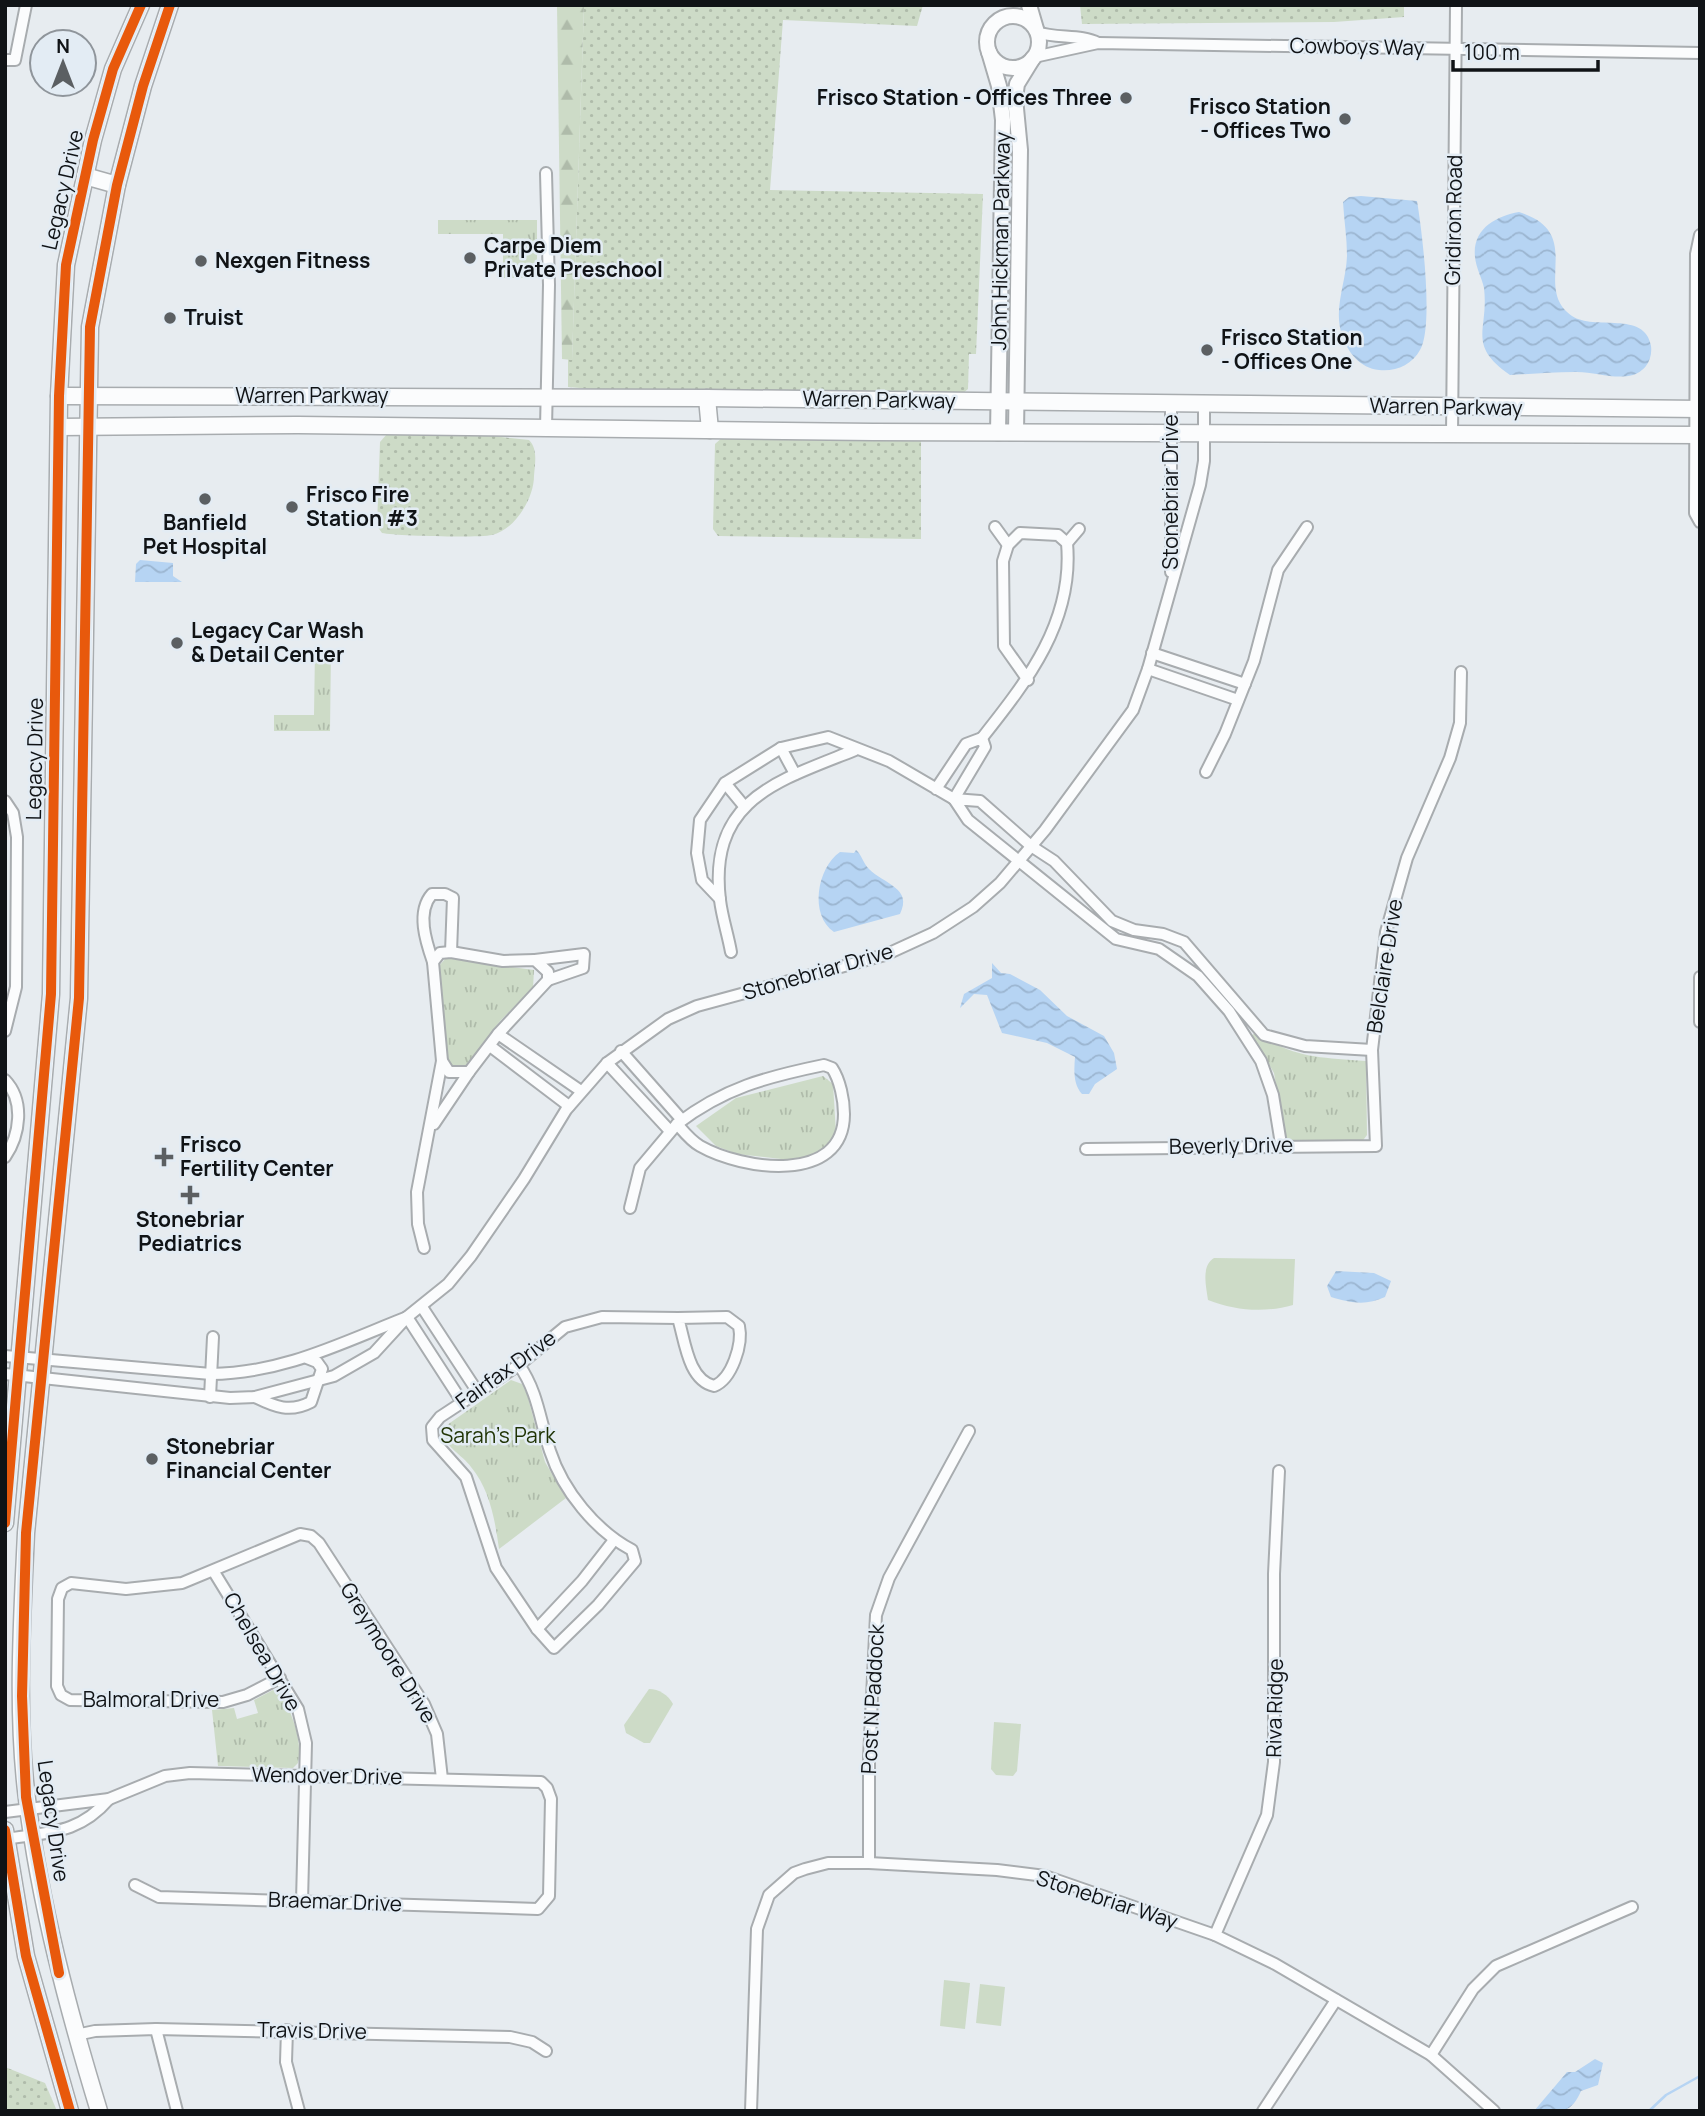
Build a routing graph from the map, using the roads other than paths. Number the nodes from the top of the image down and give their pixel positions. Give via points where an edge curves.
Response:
1 (26, 5) edge
2 (141, 5) edge
3 (170, 5) edge
4 (1006, 5) edge
5 (1029, 5) edge
6 (1457, 5) edge
7 (992, 27) junction
8 (1036, 31) junction
9 (1098, 43) junction
10 (1456, 49) junction
11 (989, 52) junction
12 (1700, 52) edge
13 (1033, 58) junction
14 (10, 60) edge
15 (1002, 167) junction
16 (1020, 167) junction
17 (546, 173) dead end
18 (85, 176) junction
19 (117, 185) junction
20 (1700, 236) edge
21 (1698, 302) edge
22 (59, 396) junction
23 (90, 396) junction
24 (300, 397) junction
25 (546, 398) junction
26 (707, 398) junction
27 (998, 402) junction
28 (1017, 402) junction
29 (1171, 403) junction
30 (1204, 404) junction
31 (1452, 407) junction
32 (1698, 409) edge
33 (298, 425) junction
34 (59, 427) junction
35 (89, 427) junction
36 (546, 428) junction
37 (710, 430) junction
38 (998, 433) junction
39 (1016, 433) junction
40 (1171, 433) junction
41 (1204, 434) junction
42 (1452, 435) junction
43 (1697, 435) edge
44 (1171, 499) junction
45 (1196, 503) junction
46 (1700, 522) edge
47 (995, 527) dead end
48 (1307, 527) dead end
49 (1079, 529) dead end
50 (1067, 542) junction
51 (1009, 545) junction
52 (1171, 582) junction
53 (1152, 653) junction
54 (55, 661) junction
55 (83, 662) junction
56 (1148, 670) junction
57 (1461, 672) dead end
58 (1028, 680) junction
59 (1245, 684) junction
60 (1238, 700) junction
61 (982, 738) junction
62 (781, 748) junction
63 (855, 750) junction
64 (1206, 772) dead end
65 (795, 774) junction
66 (724, 783) junction
67 (936, 789) junction
68 (954, 799) junction
69 (5, 801) edge
70 (744, 806) junction
71 (1031, 846) junction
72 (54, 856) junction
73 (79, 856) junction
74 (1017, 862) junction
75 (720, 899) junction
76 (451, 951) junction
77 (731, 952) dead end
78 (535, 960) junction
79 (433, 962) junction
80 (1700, 977) edge
81 (548, 980) junction
82 (1700, 1022) edge
83 (5, 1031) edge
84 (498, 1034) junction
85 (490, 1046) junction
86 (1372, 1050) junction
87 (621, 1051) junction
88 (442, 1061) junction
89 (607, 1063) junction
90 (469, 1072) junction
91 (5, 1080) edge
92 (582, 1091) junction
93 (569, 1106) junction
94 (676, 1125) junction
95 (431, 1130) junction
96 (1280, 1144) junction
97 (1376, 1146) joint
98 (1086, 1149) dead end
99 (5, 1157) edge
100 (630, 1208) dead end
101 (424, 1248) dead end
102 (422, 1307) junction
103 (407, 1317) junction
104 (678, 1318) junction
105 (213, 1337) dead end
106 (11, 1356) edge
107 (45, 1358) junction
108 (307, 1358) junction
109 (519, 1365) junction
110 (211, 1374) junction
111 (11, 1375) edge
112 (43, 1379) junction
113 (320, 1380) junction
114 (477, 1391) junction
115 (210, 1396) junction
116 (255, 1397) junction
117 (462, 1402) junction
118 (969, 1430) dead end
119 (1279, 1471) dead end
120 (5, 1523) edge
121 (614, 1540) junction
122 (214, 1572) junction
123 (537, 1629) junction
124 (280, 1678) junction
125 (306, 1775) junction
126 (442, 1779) junction
127 (109, 1799) junction
128 (29, 1810) junction
129 (5, 1812) edge
130 (6, 1835) edge
131 (33, 1835) junction
132 (869, 1863) junction
133 (135, 1885) dead end
134 (302, 1901) junction
135 (1632, 1907) dead end
136 (538, 1909) joint
137 (1215, 1935) junction
138 (1336, 2000) junction
139 (156, 2029) junction
140 (287, 2030) junction
141 (76, 2035) junction
142 (546, 2052) dead end
143 (1431, 2055) junction
144 (70, 2111) edge
145 (99, 2111) edge
146 (177, 2111) edge
147 (299, 2111) edge
148 (751, 2111) edge
149 (1263, 2111) edge
150 (1494, 2111) edge

1 - 14 street
2 - 18 main road, Legacy Drive via 113,69
3 - 19 main road, Legacy Drive
4 - 7 street
5 - 8 street
6 - 10 street, Gridiron Road
7 - 8 street via 1002,18 1015,16 1027,20
7 - 11 street
8 - 9 street, Cowboys Way
8 - 13 street via 1038,45
9 - 10 street, Cowboys Way
9 - 13 street, Cowboys Way
10 - 12 street, Cowboys Way
10 - 31 street, Gridiron Road
11 - 13 street via 1007,66 1019,66
11 - 15 street, John Hickman Parkway via 1002,103
13 - 16 street, John Hickman Parkway via 1017,84 1015,98
15 - 16 street
15 - 27 street, John Hickman Parkway
16 - 28 street, John Hickman Parkway
17 - 25 street
18 - 19 main road
18 - 22 main road, Legacy Drive via 66,265
19 - 23 main road, Legacy Drive via 90,327
20 - 21 street
21 - 32 street
22 - 23 main road, Warren Parkway
22 - 34 main road, Legacy Drive
23 - 24 main road, Warren Parkway
23 - 35 main road, Legacy Drive
24 - 25 main road, Warren Parkway
24 - 33 main road
25 - 26 main road, Warren Parkway
25 - 36 street
26 - 27 main road, Warren Parkway
26 - 37 main road
27 - 28 main road, Warren Parkway
27 - 38 street, John Hickman Parkway
28 - 29 main road, Warren Parkway
28 - 39 street, John Hickman Parkway
29 - 30 main road, Warren Parkway
29 - 40 street, Stonebriar Drive
30 - 31 main road, Warren Parkway
30 - 41 street, Stonebriar Drive
31 - 32 main road, Warren Parkway
31 - 42 street, Gridiron Road
32 - 43 street
33 - 35 main road, Warren Parkway
33 - 36 main road, Warren Parkway
34 - 35 main road, Warren Parkway
34 - 54 main road, Legacy Drive
35 - 55 main road, Legacy Drive
36 - 37 main road, Warren Parkway
37 - 38 main road, Warren Parkway
38 - 39 main road, Warren Parkway
39 - 40 main road, Warren Parkway
40 - 41 main road, Warren Parkway
40 - 44 street, Stonebriar Drive
41 - 42 main road, Warren Parkway
41 - 45 street, Stonebriar Drive
42 - 43 main road, Warren Parkway
43 - 46 street via 1695,513
44 - 45 street
44 - 52 street, Stonebriar Drive
45 - 52 street, Stonebriar Drive
47 - 51 street
48 - 59 street via 1278,570
49 - 50 street
50 - 51 street via 1058,535 1020,533
50 - 58 street via 1069,563 1061,606
51 - 58 street via 1003,561 1004,646
52 - 53 street, Stonebriar Drive
53 - 56 street, Stonebriar Drive
53 - 59 street
54 - 55 main road
54 - 72 main road, Legacy Drive
55 - 73 main road, Legacy Drive
56 - 60 street
56 - 71 street, Stonebriar Drive via 1133,710
57 - 86 street, Belclaire Drive via 1460,723 1450,758 1407,858 1386,932
58 - 61 street
59 - 60 street
60 - 64 street
61 - 67 street via 966,744
61 - 68 street via 985,747
62 - 63 street via 828,737
62 - 65 street
62 - 66 street
63 - 65 street
63 - 67 street via 888,761
65 - 70 street
66 - 70 street
66 - 75 street via 700,820 697,853 702,880
67 - 68 street
68 - 71 street via 980,801
68 - 74 street via 968,820
69 - 83 street via 13,813 17,837 16,987
70 - 75 street via 729,823
71 - 74 street, Stonebriar Drive
71 - 86 street via 1076,880 1112,921 1184,942 1264,1035 1306,1046
72 - 73 main road
72 - 106 main road, Legacy Drive via 48,1038
73 - 107 main road, Legacy Drive via 79,998
74 - 87 street, Stonebriar Drive via 973,907 933,933 886,955 697,1006 668,1019
74 - 96 street via 1116,939 1159,949 1198,976 1261,1061 1273,1095
75 - 77 street
76 - 78 street via 503,961
76 - 79 street via 440,953
76 - 79 street via 453,898 432,894 427,899 424,937
78 - 81 street via 548,972
78 - 81 street via 584,954 583,968
79 - 88 street
80 - 82 street
81 - 84 street
84 - 85 street
84 - 92 street
85 - 90 street
85 - 93 street
86 - 97 street, Belclaire Drive
87 - 89 street, Stonebriar Drive
87 - 94 street
88 - 90 street via 449,1072
88 - 95 street
89 - 92 street, Stonebriar Drive
89 - 94 street
90 - 95 street
91 - 99 street via 15,1091 19,1116
92 - 93 street, Stonebriar Drive
93 - 102 street, Stonebriar Drive via 485,1237 448,1284
94 - 94 street via 716,1154 792,1165 828,1154 844,1131 844,1106 835,1073 824,1065 737,1087
94 - 100 street via 640,1168
95 - 101 street via 417,1192
96 - 97 street, Beverly Drive
96 - 98 street, Beverly Drive
102 - 103 street, Stonebriar Drive
102 - 114 street
103 - 108 street, Stonebriar Drive
103 - 113 street, Stonebriar Drive via 365,1360
103 - 117 street
104 - 104 street, Fairfax Drive via 694,1372 701,1382 719,1384 729,1375 739,1326 727,1317
104 - 109 street, Fairfax Drive via 602,1317 565,1327
105 - 110 street
106 - 107 street, Stonebriar Drive
106 - 111 main road, Legacy Drive
107 - 110 street, Stonebriar Drive
107 - 112 main road, Legacy Drive
108 - 110 street, Stonebriar Drive via 245,1373
108 - 113 street via 322,1369
109 - 114 street, Fairfax Drive
109 - 121 street via 535,1393 553,1459 578,1501
110 - 115 street
111 - 112 street, Stonebriar Drive
111 - 120 main road, Legacy Drive
112 - 115 street, Stonebriar Drive
112 - 128 main road, Legacy Drive via 26,1533 22,1621
113 - 116 street, Stonebriar Drive
113 - 116 street, Stonebriar Drive via 311,1402 297,1409 275,1407
114 - 117 street, Fairfax Drive
115 - 116 street, Stonebriar Drive
117 - 123 street, Fairfax Drive via 440,1417 432,1427 432,1437 466,1477 496,1567
118 - 132 street, Post N Paddock via 889,1578 876,1615
119 - 137 street, Riva Ridge via 1271,1788 1261,1831
121 - 123 street
121 - 123 street via 632,1550 635,1561 626,1574 554,1648
122 - 124 street, Chelsea Drive
122 - 124 street, Balmoral Drive via 154,1588 71,1583 62,1588 57,1686 61,1695 88,1702 223,1702
122 - 126 street, Greymoore Drive via 300,1534 319,1543 424,1704 437,1734
124 - 125 street, Chelsea Drive via 299,1709
125 - 126 street, Wendover Drive
125 - 127 street, Wendover Drive via 165,1776
125 - 134 street, Chelsea Drive
126 - 136 street, Wendover Drive via 541,1782 547,1788 551,1799 549,1896
127 - 128 street, Wendover Drive
127 - 131 street, Wendover Drive via 93,1818 67,1830
128 - 129 street, Wendover Drive
128 - 131 main road, Legacy Drive
130 - 131 street, Wendover Drive
130 - 144 main road via 26,1956
131 - 141 main road, Legacy Drive via 59,1973
132 - 137 street, Stonebriar Way via 1045,1876
132 - 148 street, Stonebriar Way via 828,1863 805,1869 769,1895 757,1929
133 - 134 street, Braemar Drive via 159,1897
134 - 136 street, Braemar Drive
135 - 143 street via 1496,1966 1473,1989
137 - 138 street, Stonebriar Way
138 - 143 street, Stonebriar Way
138 - 149 street
139 - 140 street, Travis Drive
139 - 141 street, Travis Drive
139 - 146 street
140 - 142 street, Travis Drive via 510,2037 532,2042
140 - 147 street via 286,2062
141 - 145 main road, Legacy Drive
143 - 150 street, Stonebriar Way

